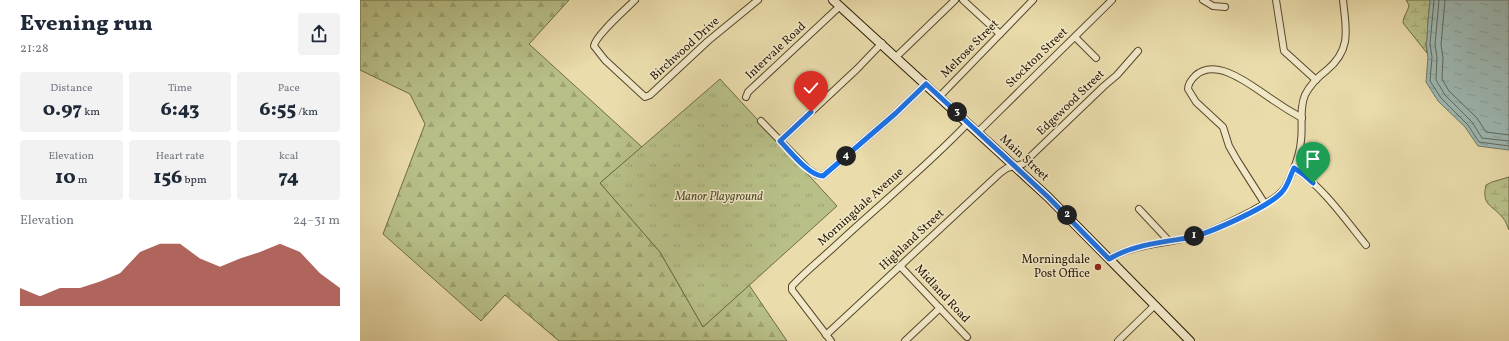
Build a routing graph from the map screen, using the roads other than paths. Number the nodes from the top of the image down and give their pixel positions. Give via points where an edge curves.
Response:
1 (634, 0) edge
2 (758, 0) edge
3 (833, 0) edge
4 (955, 0) edge
5 (963, 0) edge
6 (1033, 0) edge
7 (1112, 0) edge
8 (1203, 0) edge
9 (1276, 0) edge
10 (1343, 0) edge
11 (840, 6) junction
12 (1224, 7) dead end
13 (1000, 34) junction
14 (1075, 37) junction
15 (882, 43) junction
16 (1138, 51) dead end
17 (896, 57) junction
18 (1096, 58) dead end
19 (1316, 80) junction
20 (926, 84) junction
21 (940, 96) junction
22 (746, 97) dead end
23 (1302, 118) junction
24 (761, 121) dead end
25 (968, 123) junction
26 (978, 132) junction
27 (780, 141) junction
28 (1015, 166) junction
29 (1294, 168) junction
30 (1264, 204) junction
31 (1139, 209) dead end
32 (1169, 241) junction
33 (1366, 245) dead end
34 (1109, 259) junction
35 (900, 266) junction
36 (1155, 305) junction
37 (940, 308) junction
38 (826, 335) junction
39 (967, 337) dead end
40 (831, 341) edge
41 (904, 341) edge
42 (1118, 341) edge
43 (1190, 341) edge

1 - 2 street, Birchwood Drive via 600,34 594,44 605,60 645,97
3 - 11 main road, Main Street
4 - 17 street
5 - 13 street
6 - 13 street, Melrose Street
7 - 14 street, Stockton Street
8 - 12 street via 1213,6
9 - 19 street via 1284,51
10 - 19 street via 1346,36 1343,50 1334,64
11 - 15 main road, Main Street
11 - 22 street, Intervale Road via 748,92
13 - 21 street, Melrose Street
14 - 18 street
14 - 26 street, Stockton Street
15 - 17 main road, Main Street
15 - 27 street
16 - 28 street, Edgewood Street via 1117,75 1023,164
17 - 20 main road, Main Street
19 - 23 street via 1306,94
20 - 21 main road, Main Street
20 - 27 street via 823,176 809,170
21 - 25 main road, Main Street
23 - 29 street via 1301,139
23 - 30 street via 1236,76 1220,70 1202,71 1188,84 1188,89 1196,102 1223,127 1236,160
24 - 27 street
25 - 26 main road, Main Street
25 - 38 street, Morningdale Avenue via 792,286 792,290
26 - 28 main road, Main Street
28 - 34 main road, Main Street
28 - 35 street, Highland Street via 1007,168 995,177
29 - 30 street via 1282,192
29 - 33 street via 1313,183
30 - 32 street via 1212,230 1189,238
31 - 32 street
32 - 34 street via 1123,252
34 - 36 main road, Main Street
35 - 37 street, Midland Road
35 - 38 street, Highland Street
36 - 42 street
36 - 43 main road, Main Street
37 - 39 street, Midland Road
37 - 41 street
38 - 40 street

